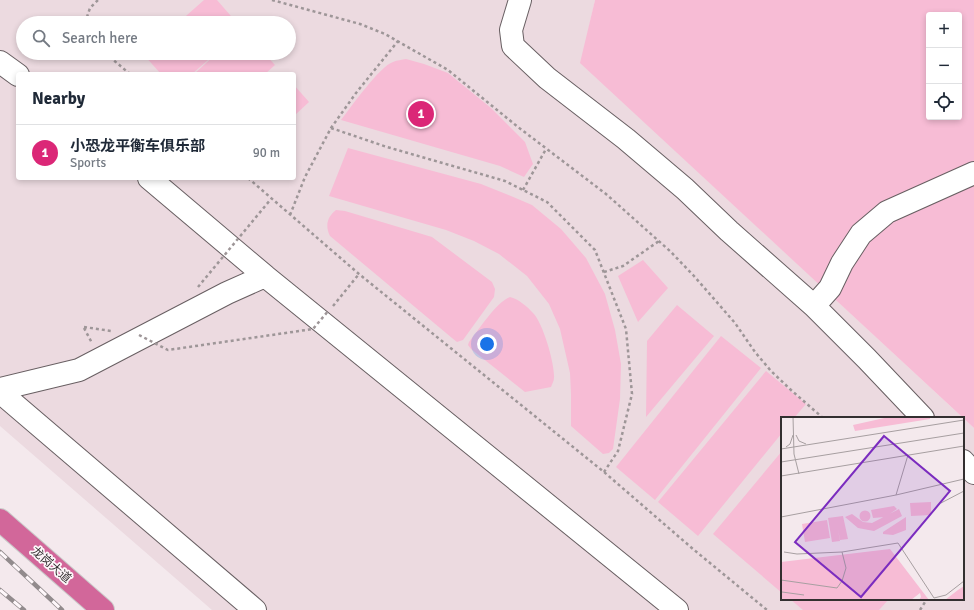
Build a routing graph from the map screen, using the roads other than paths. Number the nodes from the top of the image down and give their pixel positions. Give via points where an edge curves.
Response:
1 (520, 0) edge
2 (0, 62) edge
3 (16, 74) edge
4 (974, 173) edge
5 (151, 180) edge
6 (265, 276) junction
7 (814, 306) junction
8 (0, 389) edge
9 (0, 392) edge
10 (922, 417) edge
11 (964, 462) edge
12 (974, 473) edge
13 (0, 520) edge
14 (103, 610) edge
15 (255, 610) edge
16 (677, 610) edge

1 - 7 street via 510,30 513,46 547,78 679,184
2 - 3 street
4 - 7 street via 887,212 861,234 842,263 830,288
5 - 6 street
6 - 8 street via 79,370
6 - 16 street
7 - 10 street
9 - 15 street
11 - 12 street
13 - 14 highway, 龙岗大道

